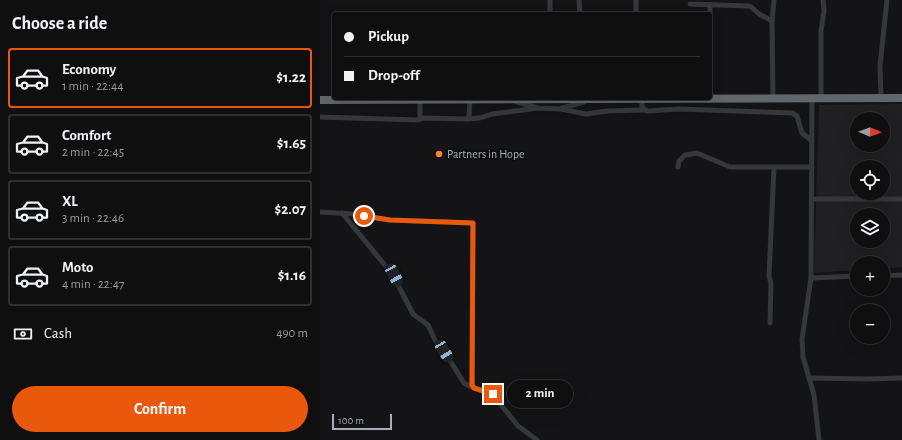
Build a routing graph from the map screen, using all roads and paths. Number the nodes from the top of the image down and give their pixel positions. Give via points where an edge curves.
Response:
1 (550, 0) edge
2 (579, 0) edge
3 (636, 0) edge
4 (774, 0) edge
5 (823, 0) edge
6 (887, 0) edge
7 (690, 4) dead end
8 (710, 5) junction
9 (550, 12) edge
10 (580, 12) edge
11 (636, 12) edge
12 (710, 12) edge
13 (772, 21) junction
14 (712, 98) edge
15 (817, 98) junction
16 (881, 98) junction
17 (902, 98) edge
18 (773, 99) junction
19 (320, 100) edge
20 (420, 100) junction
21 (470, 100) junction
22 (507, 100) joint
23 (594, 100) edge
24 (639, 100) edge
25 (538, 108) junction
26 (561, 108) junction
27 (645, 110) junction
28 (320, 117) edge
29 (420, 118) junction
30 (466, 119) junction
31 (812, 141) junction
32 (678, 167) dead end
33 (812, 167) junction
34 (774, 168) junction
35 (812, 199) junction
36 (902, 199) edge
37 (320, 212) edge
38 (342, 213) junction
39 (902, 275) edge
40 (850, 276) edge
41 (890, 276) edge
42 (811, 278) junction
43 (770, 323) dead end
44 (809, 378) junction
45 (902, 378) edge
46 (474, 388) junction
47 (537, 440) edge
48 (819, 440) edge

1 - 9 street
2 - 10 street
3 - 11 street
4 - 13 street
5 - 15 street
6 - 16 street via 880,66
7 - 8 street
8 - 12 street
8 - 13 street via 750,6
13 - 18 street
14 - 18 highway
15 - 16 highway
15 - 18 highway
15 - 31 street
16 - 17 highway
19 - 20 highway
20 - 21 highway
20 - 29 street
21 - 22 highway
21 - 30 street via 469,116
22 - 25 street
23 - 26 street
24 - 27 street
25 - 26 street
25 - 30 street
26 - 27 street via 586,114
27 - 31 street via 792,113 797,116 802,132
28 - 29 street via 418,120
29 - 30 street
31 - 33 street
32 - 34 street via 679,161 685,155 697,153 730,167
33 - 34 street
33 - 35 street
34 - 43 street via 769,276
35 - 36 street
35 - 42 street
37 - 38 street
38 - 46 street via 394,275 413,314 428,325 436,342 464,383
38 - 46 street via 390,220 473,223
39 - 41 street
40 - 42 street
42 - 44 street via 802,339
44 - 45 street
44 - 48 street via 814,395
46 - 47 street via 493,394 518,426

